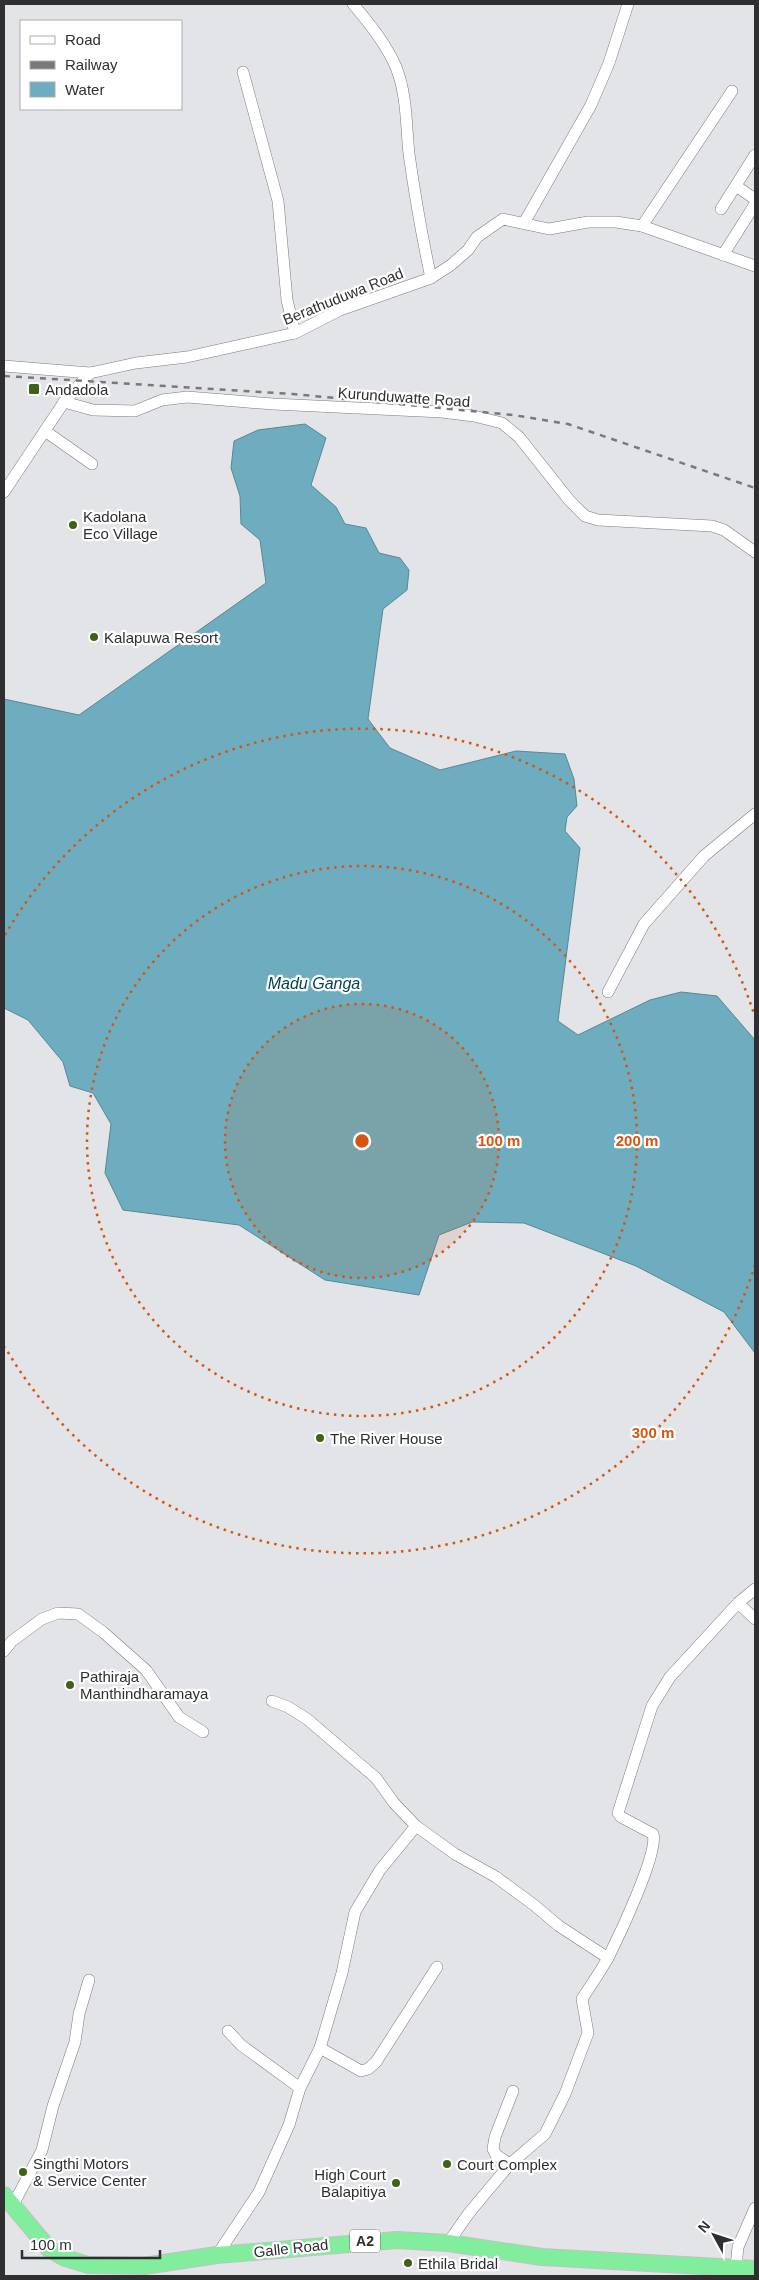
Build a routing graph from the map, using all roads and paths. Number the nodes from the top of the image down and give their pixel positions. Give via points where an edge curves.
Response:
1 (353, 4) edge
2 (628, 4) edge
3 (243, 72) dead end
4 (732, 91) dead end
5 (755, 155) edge
6 (736, 186) junction
7 (755, 199) edge
8 (755, 204) edge
9 (720, 209) dead end
10 (524, 224) junction
11 (642, 226) junction
12 (722, 255) junction
13 (755, 266) edge
14 (431, 278) junction
15 (295, 333) junction
16 (4, 366) edge
17 (90, 373) junction
18 (64, 402) junction
19 (45, 431) junction
20 (92, 464) dead end
21 (4, 492) edge
22 (755, 552) edge
23 (755, 814) edge
24 (608, 992) dead end
25 (755, 1589) edge
26 (738, 1603) junction
27 (755, 1619) edge
28 (4, 1651) edge
29 (272, 1701) dead end
30 (203, 1732) dead end
31 (416, 1826) junction
32 (608, 1958) junction
33 (437, 1967) dead end
34 (89, 1980) dead end
35 (228, 2031) dead end
36 (320, 2048) junction
37 (300, 2088) junction
38 (512, 2091) dead end
39 (510, 2164) junction
40 (8, 2200) edge
41 (755, 2208) edge
42 (448, 2243) junction
43 (217, 2255) junction
44 (736, 2267) junction
45 (755, 2269) edge

1 - 14 street via 386,49 400,80 405,98 416,202
2 - 10 street via 591,105
3 - 15 street via 278,201 286,290
4 - 11 street
5 - 6 street
6 - 7 street
6 - 9 street
8 - 12 street
10 - 11 street, Berathuduwa Road via 549,229 588,222
10 - 14 street, Berathuduwa Road via 503,219 477,237 451,265
11 - 12 street, Berathuduwa Road
12 - 13 street, Berathuduwa Road
14 - 15 street, Berathuduwa Road via 340,310
15 - 17 street, Berathuduwa Road via 187,357
16 - 17 street, Berathuduwa Road
17 - 18 street
18 - 19 street
18 - 22 street, Kurunduwatte Road via 93,410 135,411 162,400 187,397 474,416 502,423 519,437 585,516 598,520 712,526 724,530
19 - 20 street
19 - 21 street
23 - 24 street via 704,856 644,924
25 - 26 street
26 - 27 street
26 - 32 street via 670,1676 652,1706 618,1814 653,1834 655,1840 631,1909
28 - 30 street via 42,1619 58,1613 78,1614 146,1670 179,1717
29 - 31 street via 308,1719 376,1778
31 - 32 street via 455,1854 502,1881 559,1926
31 - 36 street via 380,1870 355,1912 342,1973
32 - 39 street via 582,1999 588,2032 565,2094 545,2134
33 - 36 street via 376,2062 368,2069 361,2071
34 - 40 street via 75,2042 42,2150
35 - 37 street via 241,2045
36 - 37 street
37 - 43 street via 289,2125 259,2192
38 - 39 street via 493,2149 496,2155
39 - 42 street via 469,2212
40 - 43 highway, Galle Road / A2 via 49,2249 65,2258 88,2264 144,2266
41 - 44 street via 738,2247
42 - 43 highway, Galle Road / A2 via 391,2240
42 - 44 highway, Galle Road / A2 via 542,2257
44 - 45 highway, Galle Road / A2

